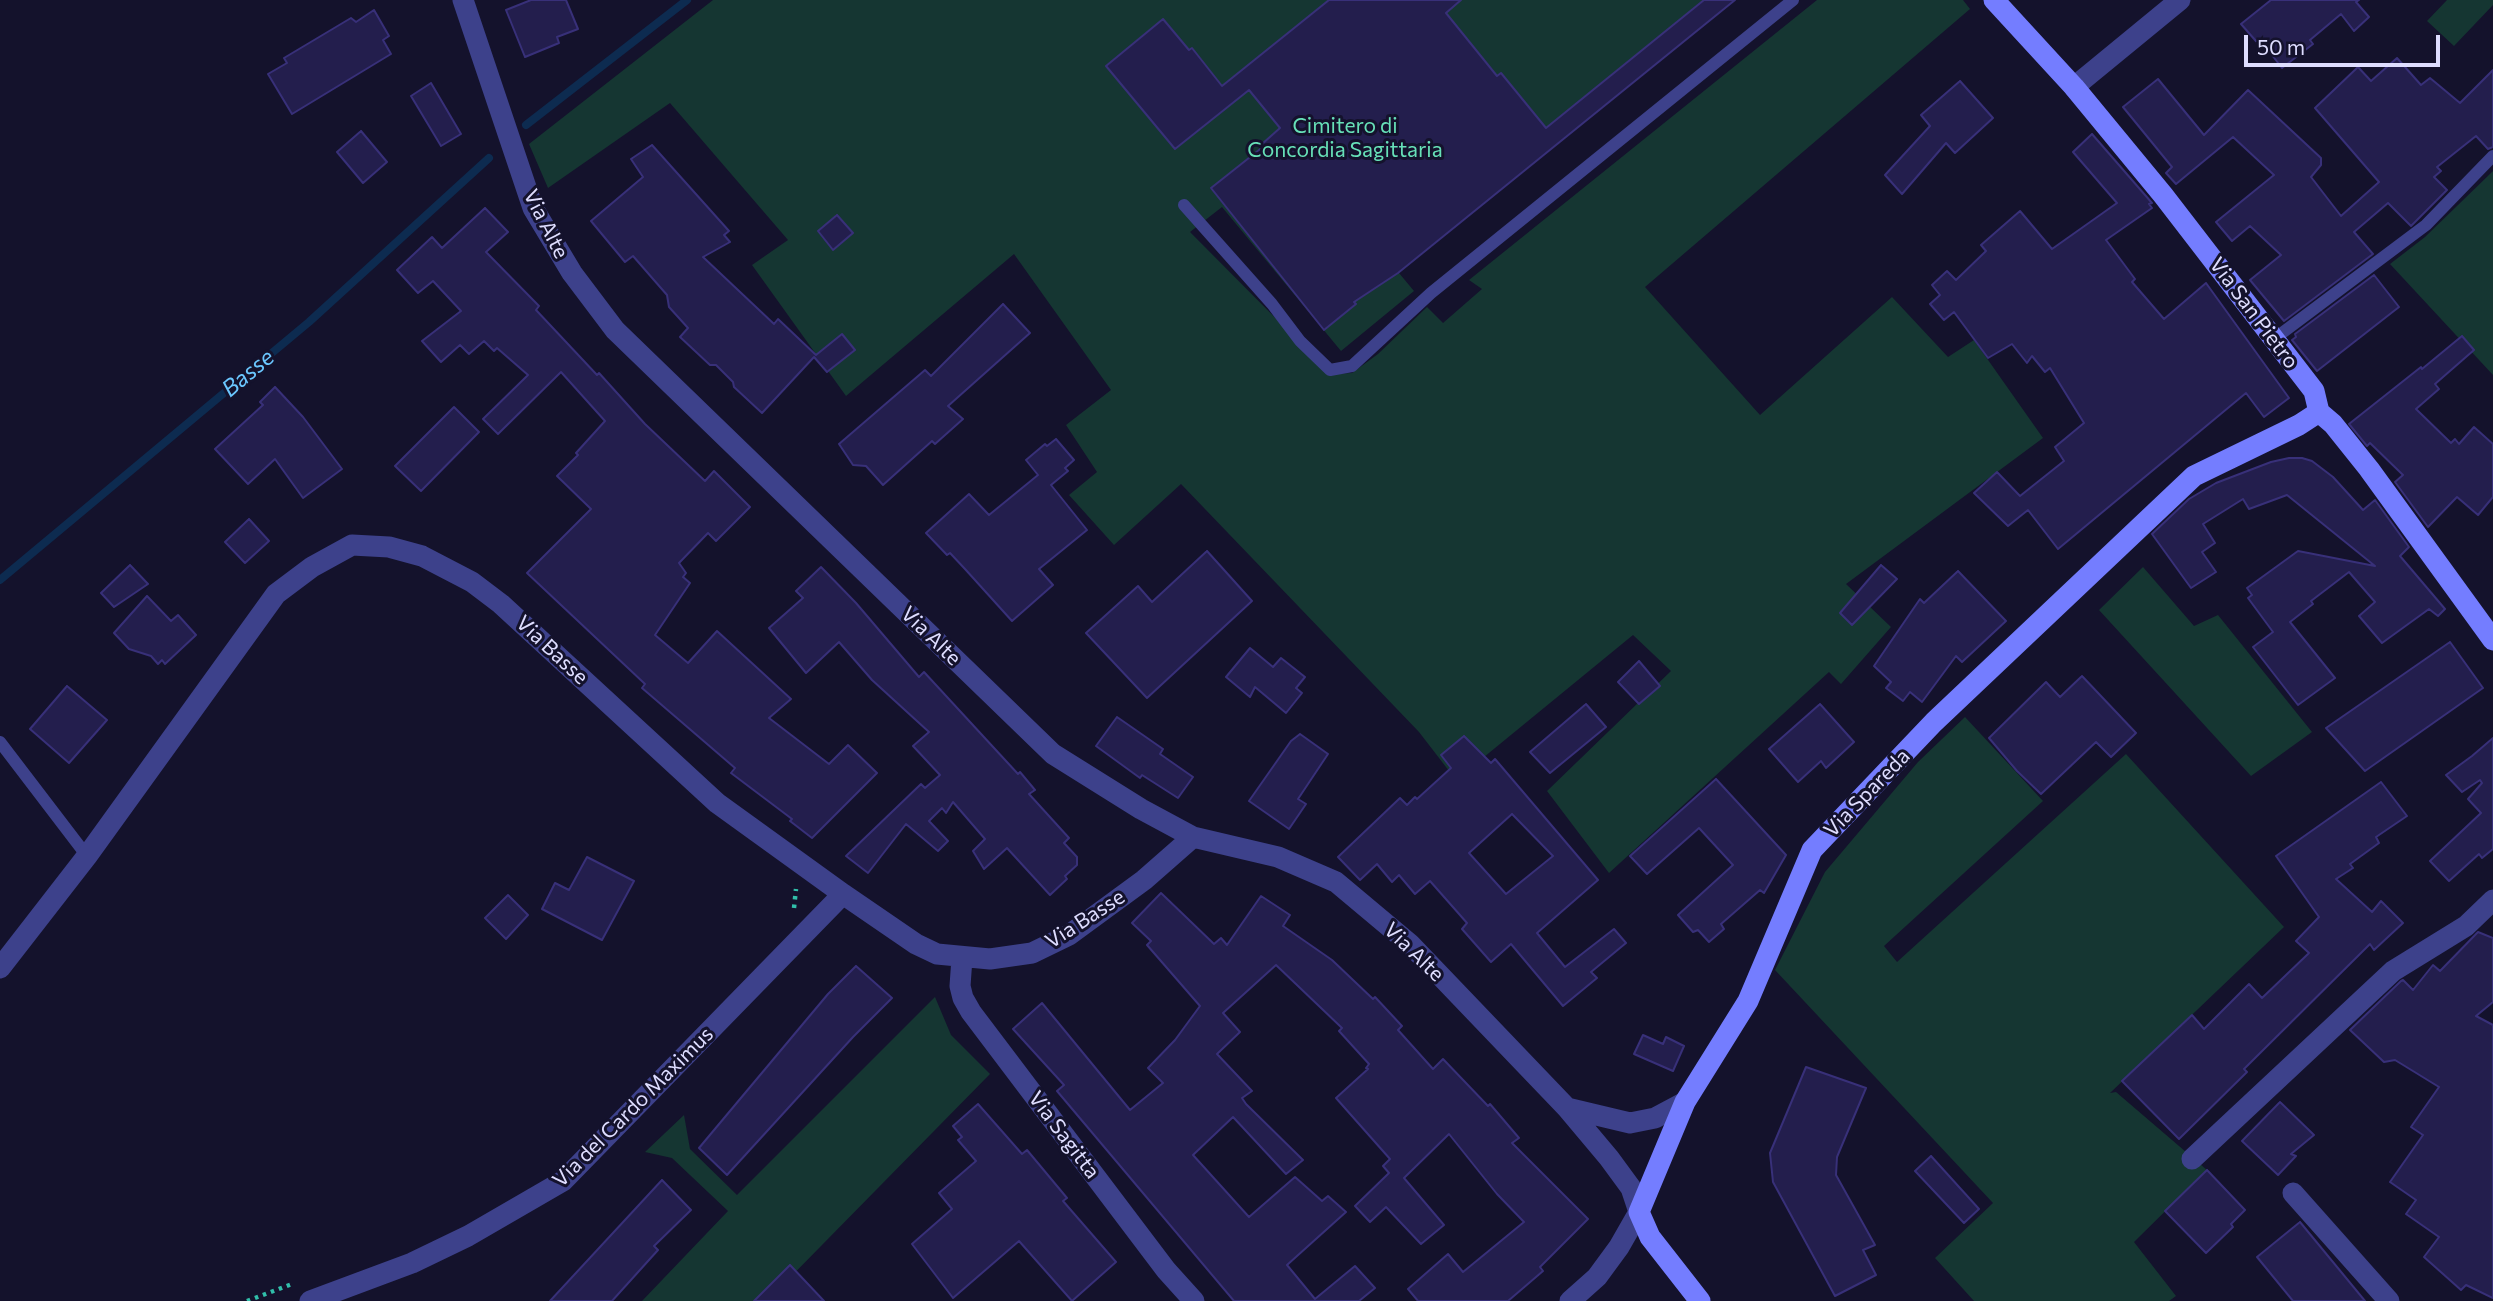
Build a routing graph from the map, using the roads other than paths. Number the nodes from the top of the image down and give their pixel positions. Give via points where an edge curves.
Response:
1 (463, 0) edge
2 (1793, 0) edge
3 (1994, 0) edge
4 (2180, 0) edge
5 (2074, 87) junction
6 (2493, 156) edge
7 (1184, 205) dead end
8 (2274, 339) junction
9 (2319, 412) junction
10 (2493, 640) edge
11 (0, 742) edge
12 (1193, 837) junction
13 (87, 856) junction
14 (843, 894) junction
15 (2493, 900) edge
16 (962, 958) junction
17 (0, 968) edge
18 (1685, 1101) junction
19 (1567, 1108) junction
20 (2192, 1159) dead end
21 (2293, 1193) dead end
22 (1639, 1212) junction
23 (310, 1301) edge
24 (1194, 1301) edge
25 (1570, 1301) edge
26 (1700, 1301) edge
27 (2389, 1301) edge

1 - 12 street, Via Alte via 533,208 572,273 615,330 1053,754
2 - 7 lane via 1431,293 1352,366 1330,370
3 - 5 street, Via San Pietro
4 - 5 street
5 - 8 street, Via San Pietro
6 - 8 lane via 2426,225
8 - 9 street, Via San Pietro via 2314,391
9 - 10 street, Via San Pietro via 2370,469
9 - 18 street, Via Spareda via 2194,476 1934,722 1812,850 1748,1000
11 - 13 lane
12 - 16 street, Via Basse via 1069,935 1032,953
12 - 19 street, Via Alte via 1278,857 1336,882 1410,944
13 - 14 street, Via Basse via 276,594 352,545 389,547 422,556 472,582 718,803
13 - 17 street, Via Basse
14 - 16 street, Via Basse via 916,944
14 - 23 street, Via del Cardo Maximus via 563,1181 412,1263
15 - 20 street via 2466,926 2393,971
16 - 24 street, Via Sagitta via 960,986 971,1012
18 - 19 street via 1655,1118 1630,1123
18 - 22 street, Via Spareda
19 - 22 street, Via Alte via 1631,1188
21 - 27 street
22 - 25 street, Via Spareda via 1597,1277
22 - 26 street via 1650,1237

